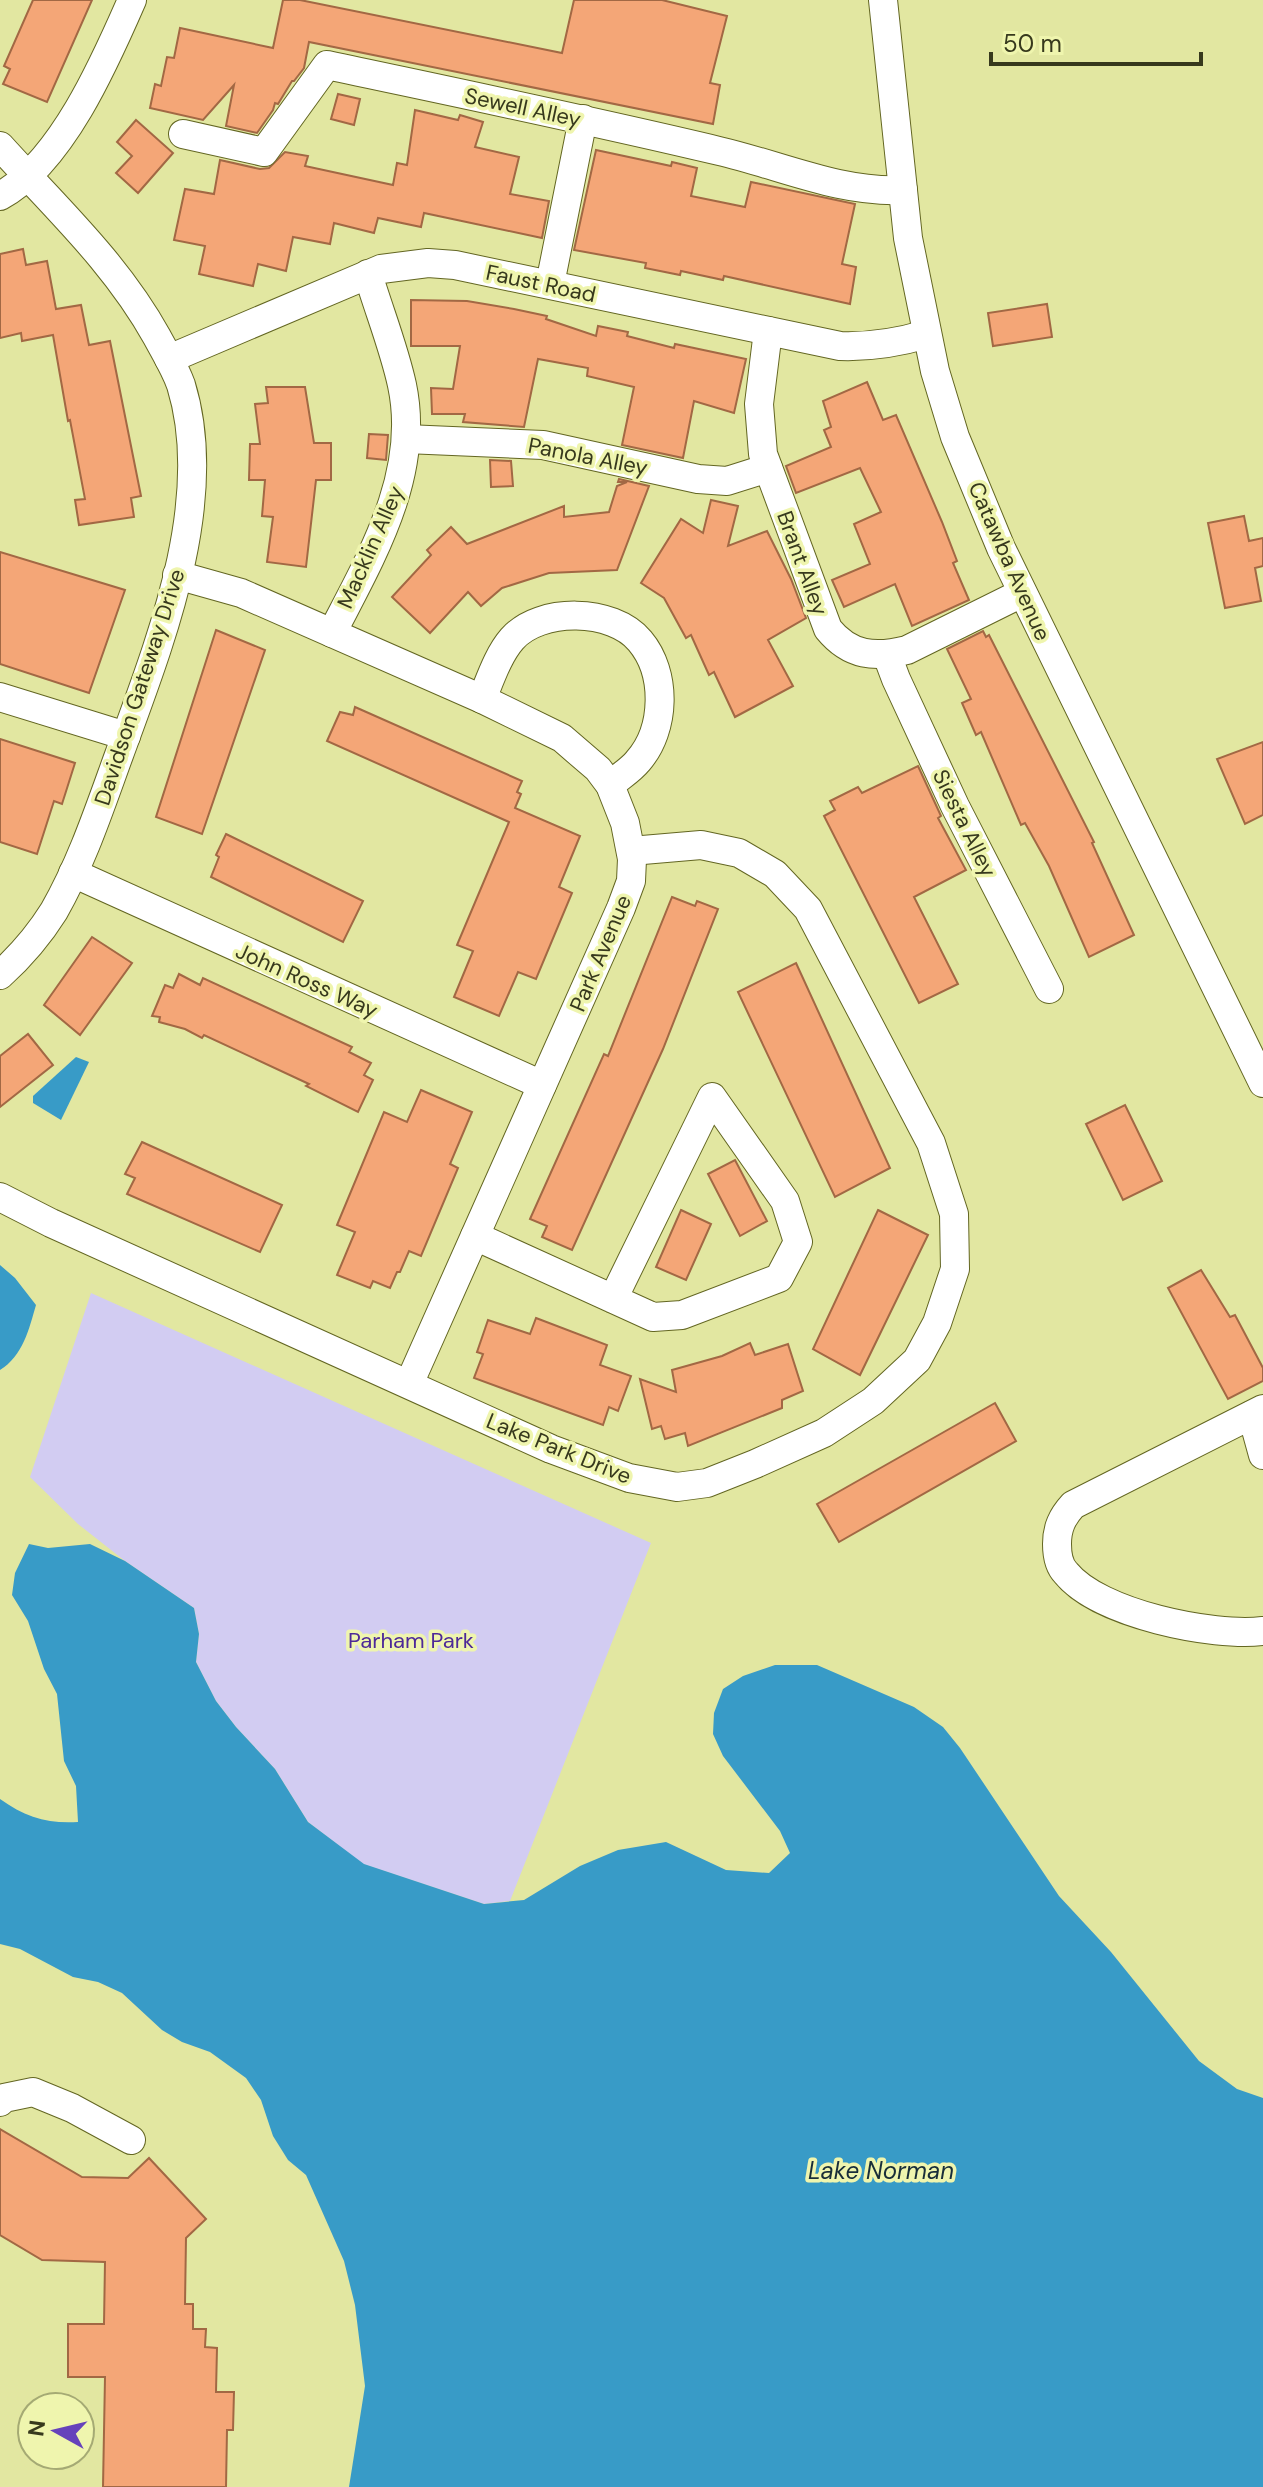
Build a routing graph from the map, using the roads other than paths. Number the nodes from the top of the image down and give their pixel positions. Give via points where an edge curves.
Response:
1 (132, 0) edge
2 (883, 0) edge
3 (583, 119) junction
4 (183, 134) dead end
5 (0, 146) edge
6 (28, 176) junction
7 (903, 190) junction
8 (0, 196) edge
9 (368, 274) junction
10 (550, 284) junction
11 (768, 331) junction
12 (927, 334) junction
13 (169, 359) junction
14 (406, 439) junction
15 (768, 468) junction
16 (177, 575) junction
17 (1022, 593) junction
18 (332, 633) junction
19 (887, 655) junction
20 (0, 697) edge
21 (482, 699) junction
22 (126, 736) junction
23 (610, 785) junction
24 (631, 851) junction
25 (73, 873) junction
26 (0, 975) edge
27 (1049, 989) dead end
28 (1263, 1083) edge
29 (542, 1085) junction
30 (0, 1197) edge
31 (475, 1236) junction
32 (613, 1299) junction
33 (409, 1384) junction
34 (1257, 1412) edge
35 (1263, 1455) edge
36 (1263, 1632) edge
37 (0, 2102) edge
38 (131, 2140) dead end

1 - 6 street via 83,101
2 - 7 street, Catawba Avenue
3 - 4 street, Sewell Alley via 327,65 264,152
3 - 7 street, Sewell Alley via 851,187
3 - 10 street
5 - 6 street, Davidson Gateway Drive
6 - 8 street
6 - 13 street, Davidson Gateway Drive via 111,267
7 - 12 street, Catawba Avenue
9 - 10 street, Faust Road via 428,263
9 - 13 street, Faust Road
9 - 14 street, Macklin Alley via 402,385
10 - 11 street, Faust Road
11 - 12 street, Faust Road via 863,347
11 - 15 street, Brant Alley via 759,404
12 - 17 street, Catawba Avenue via 955,437
13 - 16 street, Davidson Gateway Drive via 186,404 191,462 188,520
14 - 15 street, Panola Alley via 543,445 698,479 727,481
14 - 18 street, Macklin Alley via 400,487
15 - 19 street, Brant Alley via 828,629 861,654
16 - 18 street, Park Avenue via 241,593
16 - 22 street, Davidson Gateway Drive
17 - 19 street
17 - 28 street, Catawba Avenue
18 - 21 street, Park Avenue
19 - 27 street, Siesta Alley via 955,806
20 - 22 street
21 - 23 street, Park Avenue via 562,738
21 - 23 street via 511,639 530,624 583,615 613,622 639,639 653,662 660,694 657,728 639,760
22 - 25 street, Davidson Gateway Drive
23 - 24 street, Park Avenue
24 - 29 street, Park Avenue via 631,881 621,908
24 - 33 street, Lake Park Drive via 701,845 739,853 775,874 808,909 931,1143 954,1214 955,1269 937,1323 917,1360 873,1401 824,1433 707,1483 677,1487 588,1464
25 - 26 street, Davidson Gateway Drive via 39,934
25 - 29 street, John Ross Way
29 - 31 street, Park Avenue
30 - 33 street, Lake Park Drive
31 - 32 street
31 - 33 street, Park Avenue
32 - 32 street via 653,1317 682,1315 779,1278 798,1242 785,1201 712,1097
34 - 35 street
34 - 36 street via 1073,1505 1061,1517 1057,1553 1077,1585 1115,1604 1203,1630
37 - 38 street via 33,2092

